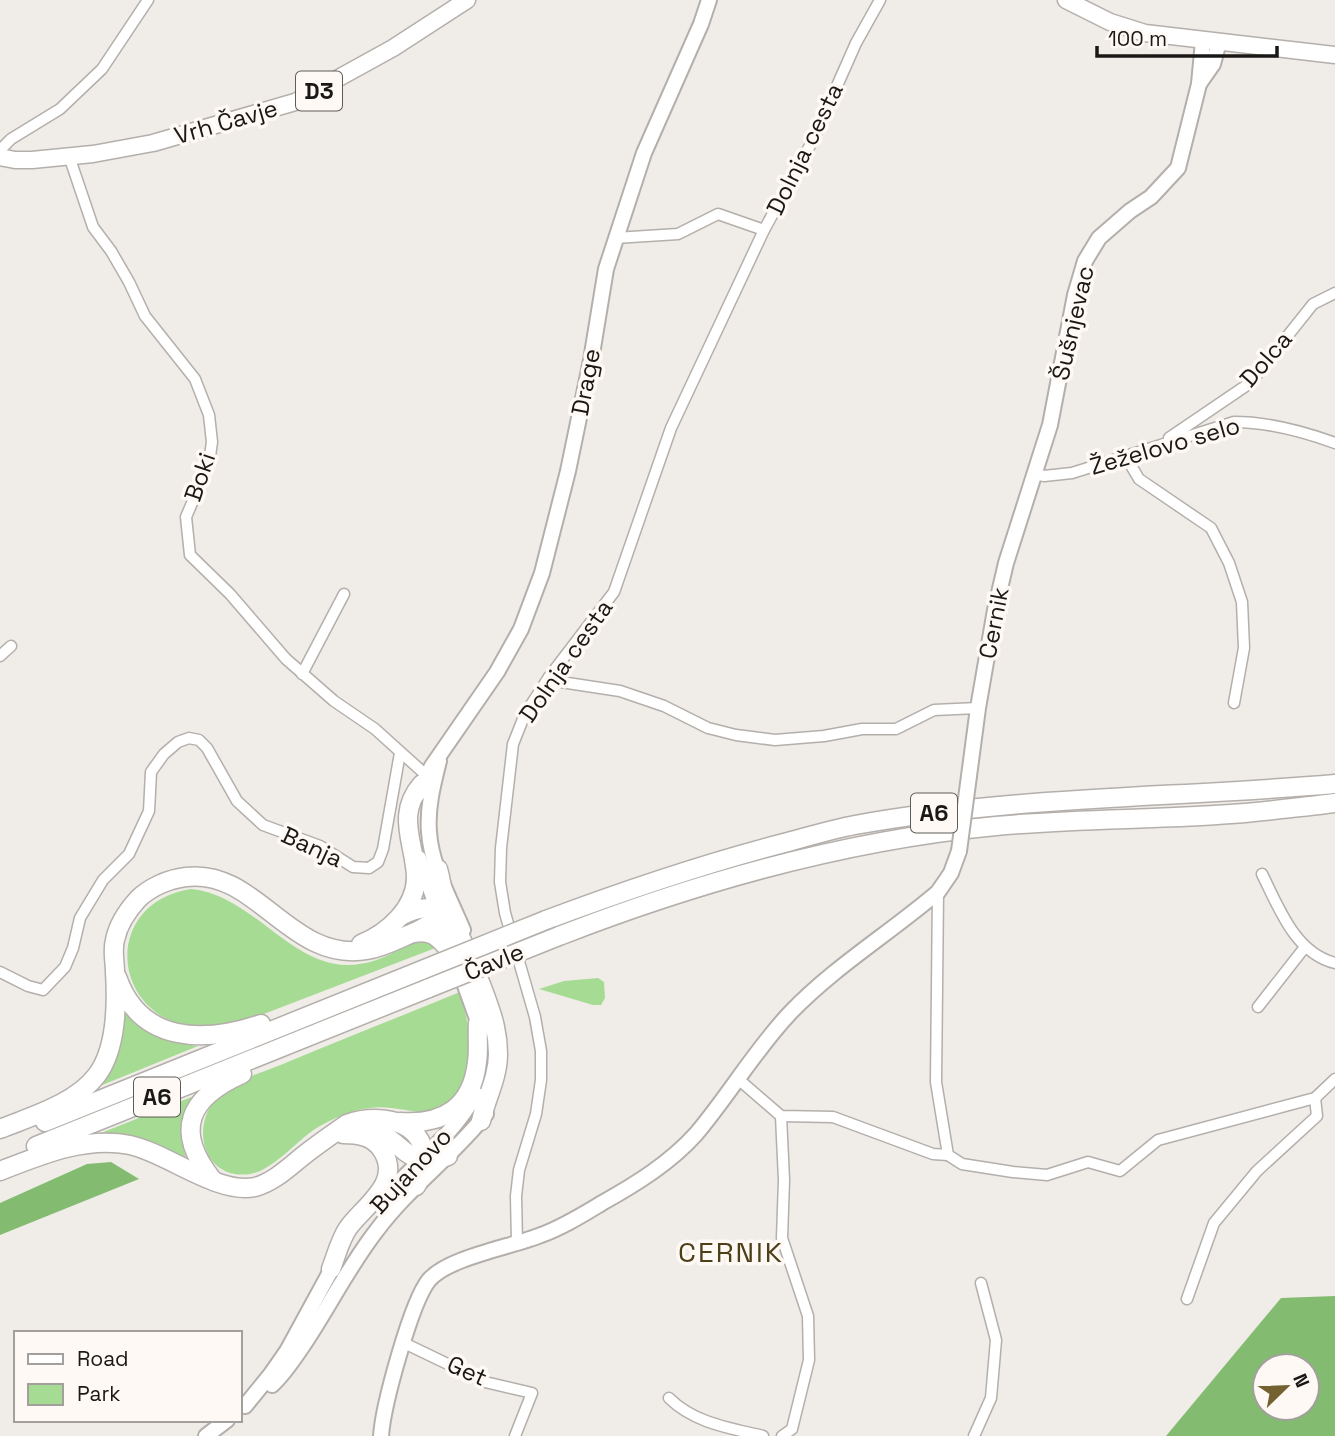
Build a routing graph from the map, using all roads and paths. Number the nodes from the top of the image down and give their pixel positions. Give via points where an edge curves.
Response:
1 (148, 0) edge
2 (467, 0) edge
3 (709, 0) edge
4 (880, 0) edge
5 (1066, 0) edge
6 (1211, 41) junction
7 (1335, 55) edge
8 (0, 149) edge
9 (69, 156) junction
10 (0, 157) edge
11 (764, 230) junction
12 (615, 238) junction
13 (1335, 293) edge
14 (1335, 443) edge
15 (1159, 446) junction
16 (1126, 457) junction
17 (1035, 474) junction
18 (344, 594) dead end
19 (11, 646) dead end
20 (0, 656) edge
21 (302, 674) junction
22 (549, 677) junction
23 (1234, 703) dead end
24 (978, 708) junction
25 (400, 753) junction
26 (440, 753) junction
27 (424, 780) junction
28 (1335, 784) edge
29 (1335, 803) edge
30 (438, 869) junction
31 (1262, 874) dead end
32 (938, 892) junction
33 (439, 913) junction
34 (401, 916) junction
35 (408, 935) junction
36 (468, 942) joint
37 (1305, 947) junction
38 (337, 948) junction
39 (452, 953) junction
40 (1335, 963) edge
41 (420, 966) junction
42 (115, 971) junction
43 (0, 972) edge
44 (431, 992) junction
45 (1258, 1007) dead end
46 (478, 1023) junction
47 (737, 1079) junction
48 (1335, 1079) edge
49 (1315, 1098) junction
50 (781, 1116) junction
51 (398, 1121) junction
52 (481, 1121) junction
53 (0, 1129) edge
54 (343, 1134) junction
55 (0, 1140) edge
56 (311, 1149) junction
57 (948, 1155) junction
58 (448, 1156) junction
59 (0, 1160) edge
60 (424, 1160) junction
61 (0, 1171) edge
62 (212, 1179) junction
63 (416, 1186) junction
64 (517, 1243) junction
65 (331, 1269) junction
66 (981, 1283) dead end
67 (1187, 1299) dead end
68 (404, 1343) junction
69 (669, 1398) dead end
70 (242, 1408) edge
71 (224, 1422) edge
72 (206, 1436) edge
73 (381, 1436) edge
74 (515, 1436) edge
75 (763, 1436) edge
76 (782, 1436) edge
77 (974, 1436) edge

1 - 8 street via 102,69 60,108
2 - 9 main road, Vrh Čavje / D3 via 295,102 153,143
3 - 12 main road, Drage via 644,153
4 - 11 street, Dolnja cesta
5 - 6 main road via 1145,33
6 - 7 main road
6 - 17 main road, Šušnjevac via 1213,64 1199,84 1178,168 1151,197 1099,238 1085,261
9 - 10 main road, Vrh Čavje / D3
9 - 21 street, Boki via 93,227 130,282 145,316 195,379 209,415 209,463 186,517 190,555
11 - 12 street via 718,215 678,234
11 - 22 street, Dolnja cesta via 671,428 614,592
12 - 26 main road, Drage via 568,471 542,573 521,629 497,672
13 - 15 street, Dolca via 1313,304 1250,383
14 - 15 street, Žeželovo selo via 1301,431 1234,422
15 - 16 street, Žeželovo selo
16 - 17 street, Žeželovo selo via 1059,476
16 - 23 street via 1139,479 1211,528 1229,563 1242,602 1244,648
17 - 24 main road, Cernik via 1006,563
18 - 21 street
19 - 20 street
21 - 25 street, Boki
22 - 24 street via 620,691 708,728 775,740 895,729 934,710
22 - 64 street, Dolnja cesta via 525,714 513,744 501,848 505,913 541,1051 536,1114 519,1170
24 - 32 main road, Cernik, bridge via 959,851
25 - 27 street, Boki
25 - 43 street, Banja via 383,849 369,868 353,867 320,846 262,825 237,801 199,740 177,742 152,772 149,811 140,835 129,854 103,880 80,918 65,967 43,990
26 - 27 main road, Drage
26 - 30 main road, Drage via 428,823
27 - 33 main road, Drage via 413,816 414,841
27 - 34 highway via 412,797 408,820 415,885
28 - 41 highway, Čavle / A6, bridge via 990,806 853,826 671,875
29 - 44 highway, Čavle / A6, bridge via 1244,813 995,826 859,846 679,894 557,937
30 - 33 highway via 443,895
30 - 36 main road, Drage
31 - 37 street via 1287,924
32 - 47 main road via 817,987 782,1021
32 - 57 street via 936,1082
33 - 34 highway via 422,909
33 - 35 highway via 432,923
33 - 39 main road, Bujanovo
33 - 52 highway via 457,929 497,1034 496,1075
34 - 38 highway via 368,941
35 - 38 highway via 365,950
35 - 39 highway via 433,934
36 - 52 main road, Bujanovo via 493,1003 505,1052 501,1085
37 - 40 street
37 - 45 street
38 - 42 highway via 301,936 227,884 187,877 153,888 128,911 114,942
39 - 46 main road, Bujanovo
41 - 42 highway via 262,1023 211,1036 183,1035 149,1022 134,1009
41 - 55 highway, A6
42 - 53 highway via 113,1033 105,1061 94,1078 55,1106
44 - 59 highway, A6
44 - 62 highway via 212,1090 199,1103 190,1124 193,1148
46 - 51 highway via 475,1076 464,1100 439,1118 419,1123
46 - 60 main road, Bujanovo via 485,1051 476,1094
47 - 50 street
47 - 64 main road via 695,1135 654,1170 564,1226
48 - 49 street
49 - 57 street via 1158,1140 1121,1171 1088,1162 1047,1175 1013,1172 962,1164
49 - 67 street via 1317,1116 1258,1171 1214,1223
50 - 57 street via 832,1117 933,1154
50 - 76 street via 782,1238 808,1316 808,1360 792,1429
51 - 56 highway via 354,1121
51 - 60 highway via 418,1138
52 - 58 main road, Bujanovo
54 - 56 highway
54 - 60 highway via 358,1129 379,1132
54 - 65 highway via 374,1141 384,1152 388,1174 382,1189 348,1229
56 - 62 highway via 261,1185 236,1188
58 - 60 highway
58 - 63 main road, Bujanovo
60 - 63 highway
60 - 65 main road, Bujanovo via 368,1216
61 - 62 highway via 62,1148 111,1143 142,1148
63 - 70 main road, Bujanovo via 376,1230 279,1379
64 - 68 main road via 458,1262 430,1280 419,1297
65 - 70 main road, Bujanovo via 286,1351
66 - 77 street via 996,1339 991,1398
68 - 73 main road
68 - 74 street, Get via 485,1382 532,1393
69 - 75 street via 682,1411 710,1423
71 - 72 main road

